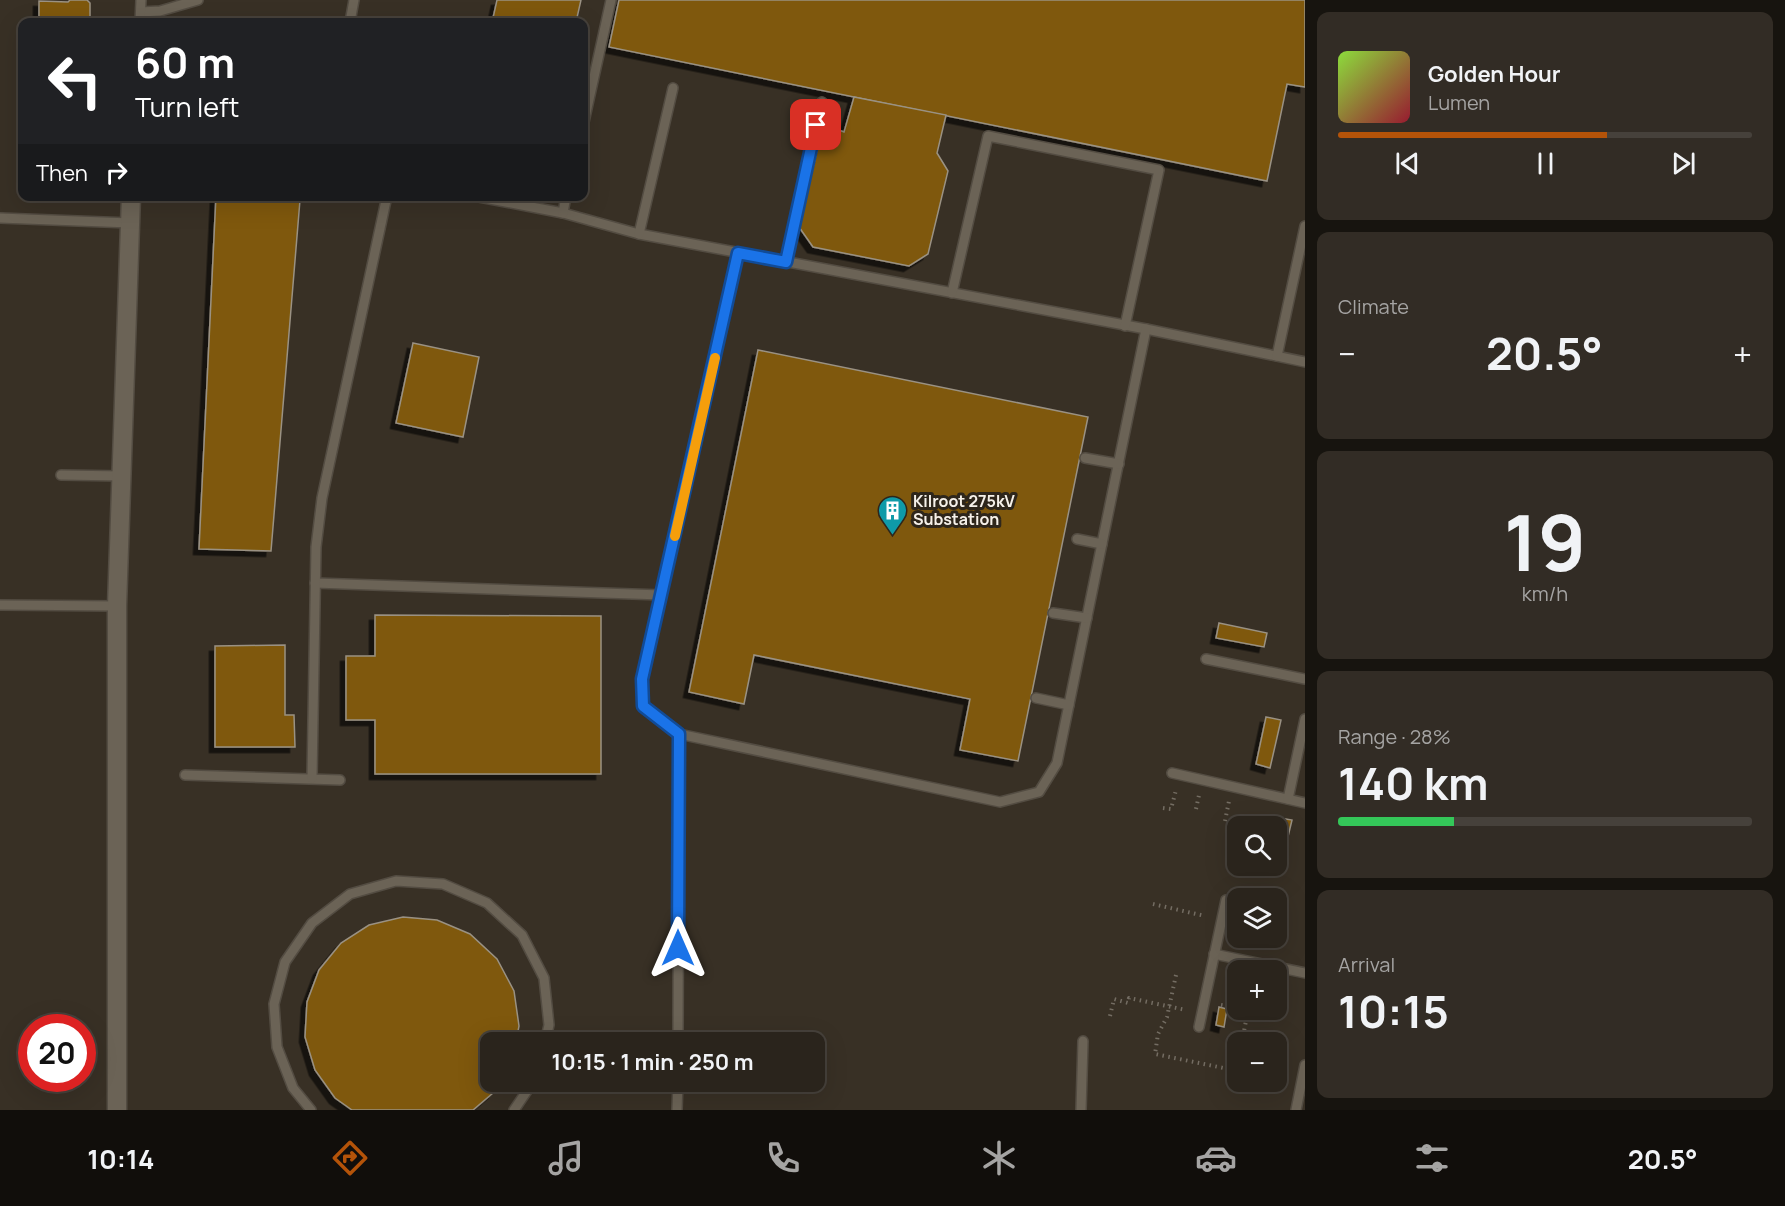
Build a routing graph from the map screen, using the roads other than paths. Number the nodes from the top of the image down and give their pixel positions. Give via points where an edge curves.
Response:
1 (141, 0) edge
2 (198, 0) edge
3 (354, 0) edge
4 (611, 0) edge
5 (141, 12) junction
6 (140, 18) edge
7 (351, 18) edge
8 (673, 88) dead end
9 (822, 102) dead end
10 (588, 104) edge
11 (131, 201) edge
12 (386, 201) edge
13 (500, 201) edge
14 (565, 201) edge
15 (563, 213) junction
16 (0, 218) edge
17 (130, 223) junction
18 (1305, 226) edge
19 (639, 234) junction
20 (738, 253) junction
21 (786, 262) junction
22 (952, 293) junction
23 (1125, 326) junction
24 (1146, 329) junction
25 (1277, 356) junction
26 (1305, 362) edge
27 (1085, 458) dead end
28 (1119, 464) junction
29 (61, 475) dead end
30 (123, 476) junction
31 (1077, 539) dead end
32 (1102, 544) junction
33 (315, 583) junction
34 (662, 595) junction
35 (0, 605) edge
36 (117, 606) junction
37 (1053, 612) dead end
38 (1087, 618) junction
39 (1206, 658) dead end
40 (1305, 679) edge
41 (1036, 698) dead end
42 (1069, 705) junction
43 (1305, 719) edge
44 (679, 734) junction
45 (1176, 774) road end
46 (186, 776) dead end
47 (312, 778) junction
48 (340, 780) dead end
49 (1288, 799) junction
50 (1305, 803) edge
51 (1226, 900) dead end
52 (1214, 954) junction
53 (1305, 973) edge
54 (1198, 1027) dead end
55 (548, 1032) edge
56 (678, 1032) edge
57 (1083, 1041) dead end
58 (1305, 1065) edge
59 (526, 1092) edge
60 (678, 1092) edge
61 (117, 1110) edge
62 (311, 1110) edge
63 (514, 1110) edge
64 (677, 1110) edge
65 (1081, 1110) edge
66 (1296, 1110) edge

1 - 5 lane
2 - 5 lane
3 - 7 lane
4 - 10 lane
5 - 6 lane
8 - 19 lane
9 - 21 lane
11 - 17 street
12 - 33 lane via 322,498
13 - 15 lane
14 - 15 lane
15 - 19 lane
16 - 17 lane
17 - 30 street
18 - 25 lane
19 - 20 lane
20 - 21 lane
20 - 34 lane
21 - 22 lane
22 - 23 lane
22 - 23 lane via 988,136 1000,138 1159,170
23 - 24 lane
24 - 25 lane
24 - 28 lane
25 - 26 lane
27 - 28 lane
28 - 32 lane
29 - 30 lane
30 - 36 street
31 - 32 lane
32 - 38 lane
33 - 34 lane
33 - 47 lane
34 - 44 lane via 642,679 643,706
35 - 36 lane
36 - 61 street
37 - 38 lane
38 - 42 lane
39 - 40 lane
41 - 42 lane
42 - 44 lane via 1057,763 1039,792 1000,802
43 - 49 lane
44 - 56 lane
45 - 49 lane
46 - 47 lane
47 - 48 lane
49 - 50 lane
51 - 52 lane
52 - 53 lane
52 - 54 lane
55 - 62 lane via 544,978 522,935 487,903 443,884 396,881 350,894 312,923 285,962 274,1005 277,1047 292,1088
57 - 65 lane
58 - 66 lane
59 - 63 lane
60 - 64 lane

